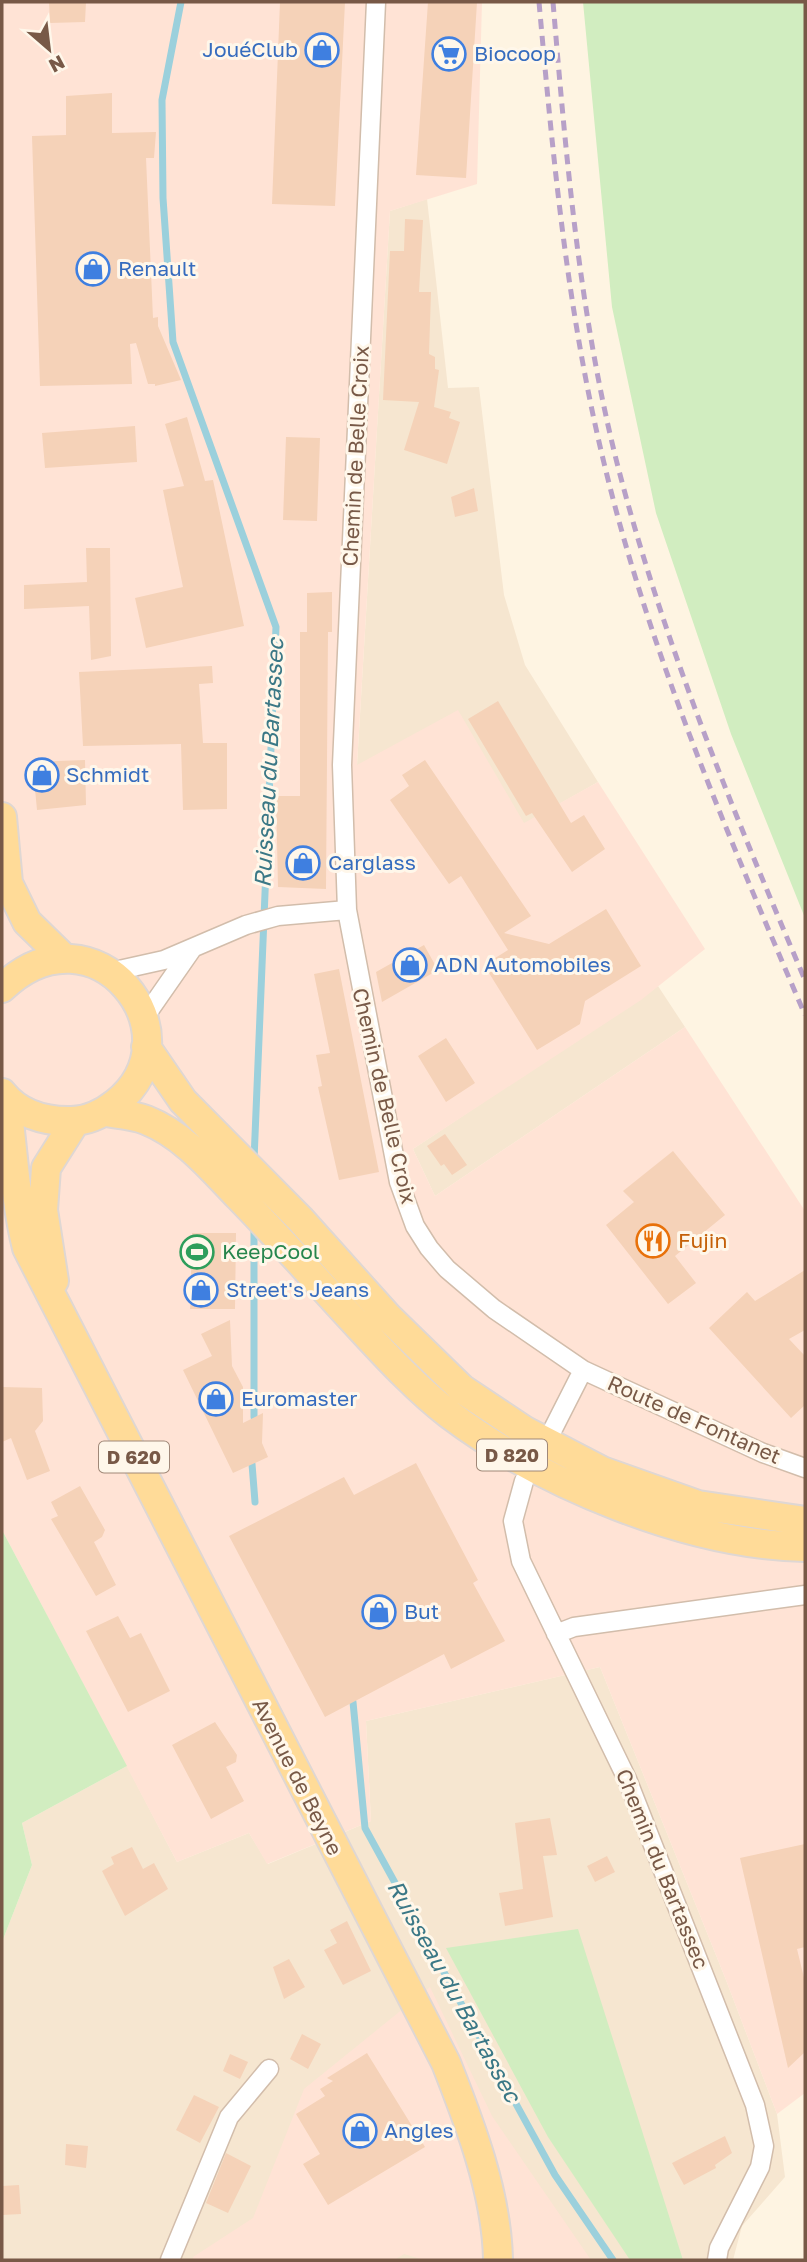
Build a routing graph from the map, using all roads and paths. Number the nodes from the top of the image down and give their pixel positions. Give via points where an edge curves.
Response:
1 (376, 2) edge
2 (2, 817) edge
3 (347, 910) junction
4 (192, 949) junction
5 (64, 958) junction
6 (110, 972) junction
7 (2, 988) edge
8 (144, 1018) junction
9 (146, 1047) junction
10 (4, 1095) edge
11 (105, 1112) junction
12 (75, 1122) junction
13 (60, 1307) junction
14 (583, 1370) junction
15 (552, 1431) dead end
16 (805, 1468) edge
17 (524, 1481) dead end
18 (805, 1521) edge
19 (805, 1547) edge
20 (805, 1595) edge
21 (556, 1634) junction
22 (269, 2069) dead end
23 (170, 2260) edge
24 (498, 2260) edge
25 (717, 2260) edge

1 - 3 street, Chemin de Belle Croix via 342,765
2 - 5 main road via 8,883 27,922
3 - 4 street via 278,916
3 - 14 street, Chemin de Belle Croix via 399,1182 415,1226 447,1269 494,1309
4 - 6 street
4 - 8 street
5 - 6 main road via 88,961
5 - 7 main road via 40,962
6 - 8 main road via 125,984
8 - 9 main road
9 - 11 main road via 140,1072 126,1095
9 - 18 main road, D 820 via 183,1101 300,1219 387,1317 462,1389 525,1431 602,1471 698,1505
10 - 12 main road via 26,1113 50,1121
10 - 13 main road, Avenue de Beyne / D 620 via 27,1248
11 - 12 main road
11 - 19 main road, D 820 via 145,1119 202,1158 367,1336 447,1413 512,1455 592,1497 690,1530
12 - 13 main road, Avenue de Beyne / D 620 via 46,1168 43,1210
13 - 24 main road, Avenue de Beyne / D 620 via 181,1552 446,2063 486,2183
14 - 15 street
14 - 16 street, Route de Fontanet via 762,1453
17 - 21 street, Chemin du Bartassec via 513,1521 521,1561
20 - 21 street via 574,1627
21 - 25 street, Chemin du Bartassec via 627,1779 755,2105 764,2147 760,2167
22 - 23 street via 229,2117

